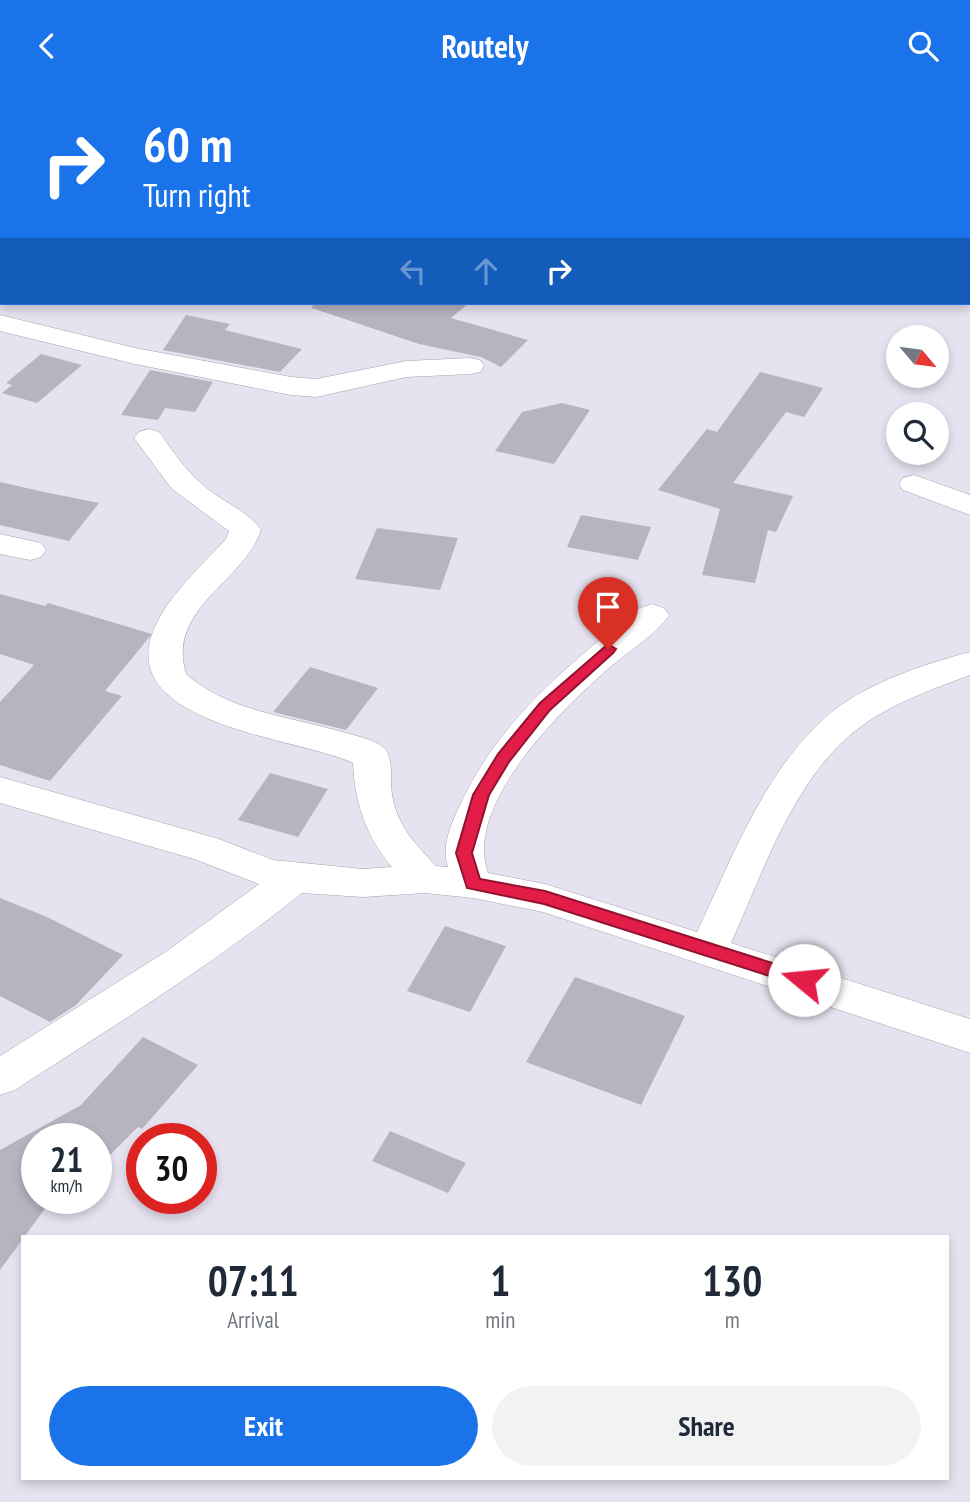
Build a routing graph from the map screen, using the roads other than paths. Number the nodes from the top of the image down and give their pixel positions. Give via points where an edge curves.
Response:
1 (0, 323) edge
2 (470, 366) dead end
3 (149, 438) dead end
4 (914, 484) dead end
5 (970, 506) edge
6 (652, 615) dead end
7 (970, 663) edge
8 (0, 790) edge
9 (294, 878) junction
10 (425, 879) junction
11 (473, 884) junction
12 (708, 950) junction
13 (970, 1036) edge
14 (0, 1078) edge

1 - 2 street via 135,356 291,386 316,388 406,369
3 - 10 street via 185,486 236,519 245,530 241,542 175,619 166,670 196,700 371,757 379,821
4 - 5 street
6 - 11 street via 545,706 504,758 481,795 468,831 464,853
7 - 12 street via 847,719 806,762 765,830
8 - 9 street
9 - 10 street via 363,883
9 - 14 street via 211,943
10 - 11 street
11 - 12 street via 545,898
12 - 13 street

